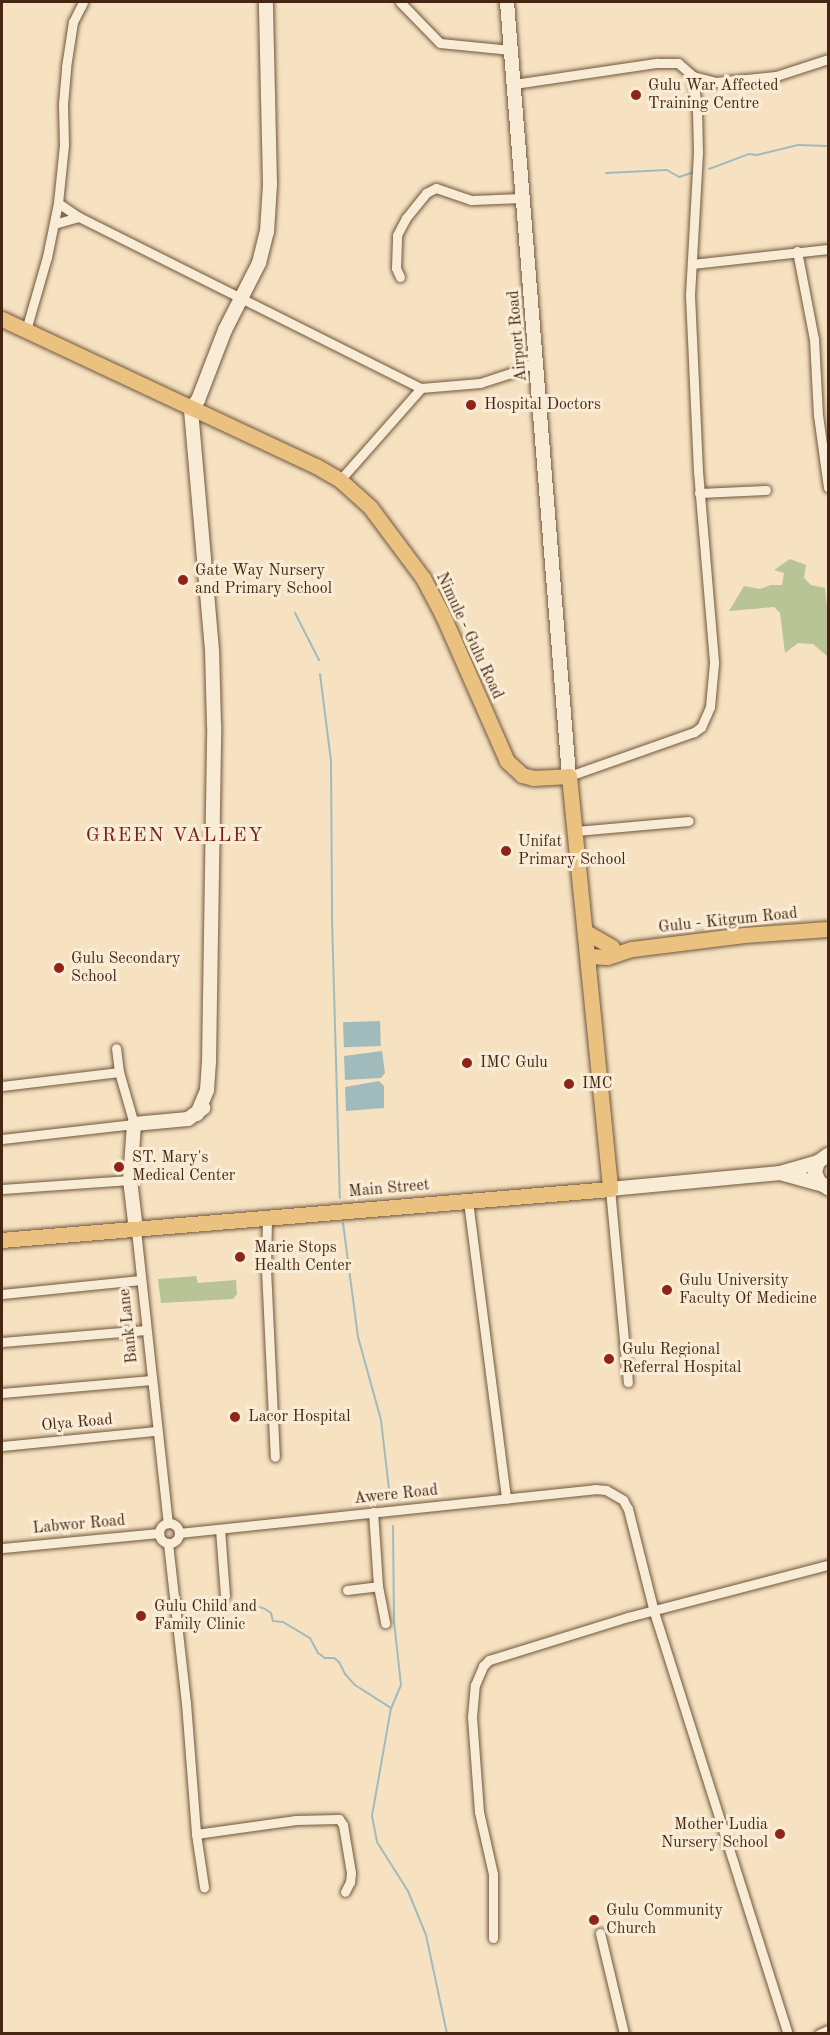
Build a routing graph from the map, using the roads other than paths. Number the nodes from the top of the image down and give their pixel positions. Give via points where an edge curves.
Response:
1 (83, 2) edge
2 (264, 2) edge
3 (400, 2) edge
4 (507, 2) edge
5 (511, 50) junction
6 (828, 59) edge
7 (693, 76) junction
8 (514, 84) junction
9 (523, 198) junction
10 (58, 203) junction
11 (79, 217) junction
12 (54, 224) junction
13 (828, 249) edge
14 (797, 251) junction
15 (692, 264) junction
16 (400, 277) dead end
17 (240, 298) junction
18 (2, 319) edge
19 (26, 330) junction
20 (537, 361) junction
21 (421, 388) junction
22 (196, 407) junction
23 (340, 480) junction
24 (828, 487) edge
25 (766, 490) dead end
26 (699, 494) junction
27 (569, 776) junction
28 (689, 821) dead end
29 (576, 831) junction
30 (828, 929) edge
31 (586, 932) junction
32 (609, 952) junction
33 (588, 953) junction
34 (590, 973) junction
35 (116, 1048) dead end
36 (119, 1072) junction
37 (2, 1086) edge
38 (134, 1124) junction
39 (2, 1138) edge
40 (825, 1156) edge
41 (780, 1173) junction
42 (130, 1180) junction
43 (826, 1187) edge
44 (2, 1188) edge
45 (610, 1189) junction
46 (468, 1201) junction
47 (267, 1217) junction
48 (136, 1230) junction
49 (2, 1240) edge
50 (141, 1280) junction
51 (2, 1294) edge
52 (146, 1330) junction
53 (2, 1342) edge
54 (151, 1380) junction
55 (628, 1382) dead end
56 (2, 1393) edge
57 (156, 1431) junction
58 (2, 1446) edge
59 (275, 1456) dead end
60 (506, 1499) junction
61 (373, 1512) junction
62 (168, 1523) junction
63 (220, 1529) junction
64 (159, 1533) junction
65 (179, 1533) junction
66 (168, 1543) junction
67 (2, 1548) edge
68 (828, 1565) edge
69 (378, 1586) junction
70 (347, 1590) dead end
71 (225, 1596) dead end
72 (654, 1612) junction
73 (385, 1623) dead end
74 (196, 1834) junction
75 (204, 1887) dead end
76 (345, 1892) dead end
77 (600, 1933) dead end
78 (493, 1938) dead end
79 (828, 2030) edge
80 (624, 2034) edge
81 (788, 2034) edge
82 (819, 2034) edge

1 - 10 street via 73,22 66,67
2 - 17 street via 270,204 262,252
3 - 5 street via 440,43
4 - 5 street, Airport Road
5 - 8 street, Airport Road
6 - 7 street via 776,76 716,82
7 - 8 street via 678,63 667,62
7 - 15 street via 698,152
8 - 9 street, Airport Road
9 - 16 street via 471,200 436,188 426,193 397,235 396,268
9 - 20 street, Airport Road
10 - 11 street
10 - 12 street
11 - 12 street
11 - 17 street
12 - 19 street
13 - 14 street
14 - 15 street
14 - 24 street via 814,339 818,415
15 - 26 street via 690,319
17 - 21 street
17 - 22 street
18 - 19 main road, Nimule - Gulu Road
19 - 22 main road, Nimule - Gulu Road
20 - 21 street via 480,383
20 - 27 street, Airport Road
21 - 23 street
22 - 23 main road, Nimule - Gulu Road
22 - 38 street via 218,778 207,1090 198,1114 180,1120
23 - 27 main road, Nimule - Gulu Road via 370,507 423,578 507,761 522,775 533,778
25 - 26 street
26 - 27 street via 714,663 706,717 694,732
27 - 29 main road
28 - 29 street
29 - 31 main road
30 - 32 main road, Gulu - Kitgum Road
31 - 32 main road
31 - 33 main road
32 - 33 main road, Gulu - Kitgum Road
32 - 34 main road
33 - 34 main road
34 - 45 main road
35 - 36 street
36 - 37 street
36 - 38 street
38 - 39 street
38 - 42 street, Bank Lane
40 - 41 street
40 - 43 street via 815,1172
41 - 43 street
41 - 45 street, Main Street
42 - 44 street
42 - 48 street, Bank Lane
45 - 46 main road, Main Street
45 - 55 street
46 - 47 main road, Main Street
46 - 60 street
47 - 48 main road, Main Street
47 - 59 street
48 - 49 main road, Main Street
48 - 50 street, Bank Lane
50 - 51 street
50 - 52 street, Bank Lane
52 - 53 street
52 - 54 street, Bank Lane
54 - 56 street
54 - 57 street, Bank Lane
57 - 58 street, Olya Road
57 - 62 street, Bank Lane
60 - 61 street, Awere Road
60 - 72 street, Awere Road via 595,1489 615,1494 628,1509
61 - 63 street, Awere Road
61 - 69 street
62 - 64 street
62 - 65 street via 175,1524
63 - 65 street, Awere Road
63 - 71 street
64 - 66 street
64 - 67 street, Labwor Road
65 - 66 street via 177,1539
66 - 74 street
68 - 72 street
69 - 70 street
69 - 73 street
72 - 78 street via 489,1660 479,1673 472,1717 473,1749 481,1830 493,1874
72 - 81 street
74 - 75 street
74 - 76 street via 296,1820 339,1819 351,1873
77 - 80 street
79 - 82 street

